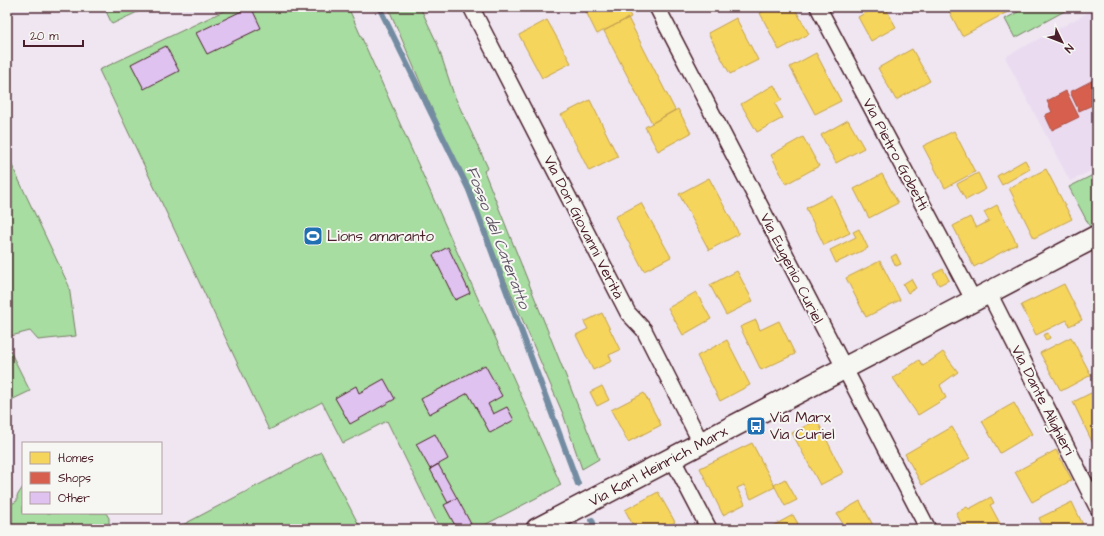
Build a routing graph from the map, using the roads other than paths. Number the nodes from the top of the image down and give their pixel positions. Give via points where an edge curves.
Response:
1 (471, 7) edge
2 (657, 7) edge
3 (818, 7) edge
4 (1097, 236) edge
5 (981, 297) junction
6 (844, 369) junction
7 (701, 443) junction
8 (672, 458) junction
9 (1097, 507) edge
10 (536, 529) edge
11 (709, 529) edge
12 (928, 529) edge

1 - 7 street, Via Don Giovanni Verità via 628,313 644,330
2 - 6 street, Via Eugenio Curiel
3 - 5 street, Via Pietro Gobetti
4 - 5 street, Via Karl Heinrich Marx
5 - 6 street, Via Karl Heinrich Marx
5 - 9 street, Via Dante Alighieri
6 - 7 street, Via Karl Heinrich Marx
6 - 12 street, Via Eugenio Curiel
7 - 8 street, Via Karl Heinrich Marx
8 - 10 street, Via Karl Heinrich Marx
8 - 11 street

